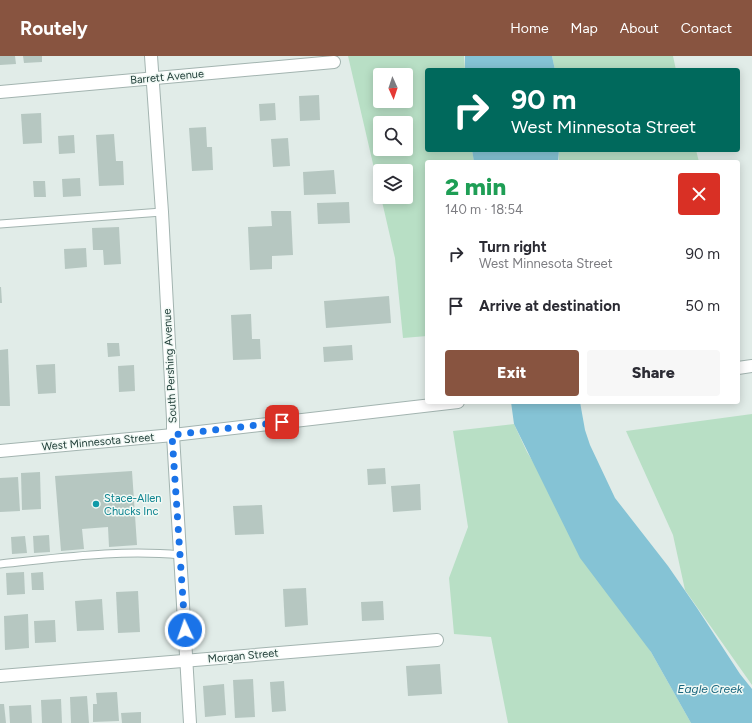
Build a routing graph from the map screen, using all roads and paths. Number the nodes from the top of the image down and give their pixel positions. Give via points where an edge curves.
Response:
1 (151, 56) edge
2 (334, 62) dead end
3 (152, 78) junction
4 (0, 92) edge
5 (162, 212) junction
6 (0, 224) edge
7 (752, 366) edge
8 (740, 368) edge
9 (438, 404) edge
10 (172, 435) junction
11 (0, 451) edge
12 (180, 555) junction
13 (0, 564) edge
14 (438, 640) dead end
15 (186, 660) junction
16 (0, 676) edge
17 (190, 723) edge

1 - 3 street, South Pershing Avenue
2 - 3 street, Barrett Avenue
3 - 4 street, Barrett Avenue
3 - 5 street, South Pershing Avenue
5 - 6 lane
5 - 10 street, South Pershing Avenue
7 - 8 street
9 - 10 street, West Minnesota Street
10 - 11 street, West Minnesota Street
10 - 12 street, South Pershing Avenue
12 - 13 lane via 119,552
12 - 15 street, South Pershing Avenue
14 - 15 street, Morgan Street
15 - 16 street, Morgan Street
15 - 17 street, South Pershing Avenue

